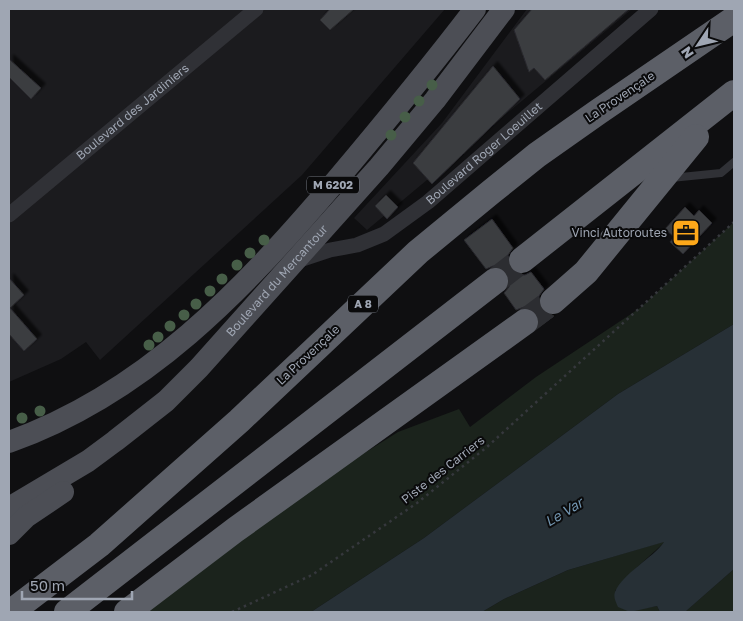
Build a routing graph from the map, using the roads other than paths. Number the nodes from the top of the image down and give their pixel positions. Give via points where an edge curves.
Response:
1 (256, 9) edge
2 (475, 9) edge
3 (504, 9) edge
4 (652, 9) edge
5 (734, 19) edge
6 (731, 95) edge
7 (734, 162) edge
8 (661, 179) junction
9 (9, 215) edge
10 (522, 260) tunnel mouth
11 (295, 262) junction
12 (495, 281) tunnel mouth
13 (553, 301) tunnel mouth
14 (525, 322) tunnel mouth
15 (166, 401) junction
16 (9, 442) edge
17 (9, 508) edge
18 (9, 534) edge
19 (11, 612) edge
20 (67, 612) edge
21 (127, 612) edge

1 - 9 street, Boulevard des Jardiniers
2 - 16 main road, Boulevard du Mercantour / M 6202 via 409,95 293,231 176,348 120,386 43,429
3 - 11 main road, Boulevard du Mercantour / M 6202 via 386,160
4 - 11 street, Boulevard Roger Loeuillet via 428,202 384,234
5 - 19 highway, La Provençale / A 8 via 583,122 491,192 418,252 239,421 99,545
6 - 8 highway
6 - 10 highway
7 - 8 lane via 721,174
8 - 13 highway via 586,272
11 - 15 main road, Boulevard du Mercantour / M 6202
12 - 20 highway
14 - 21 highway via 235,530
15 - 17 main road, Boulevard du Mercantour / M 6202 via 88,461
15 - 18 main road, M 6202 via 100,466 26,517

